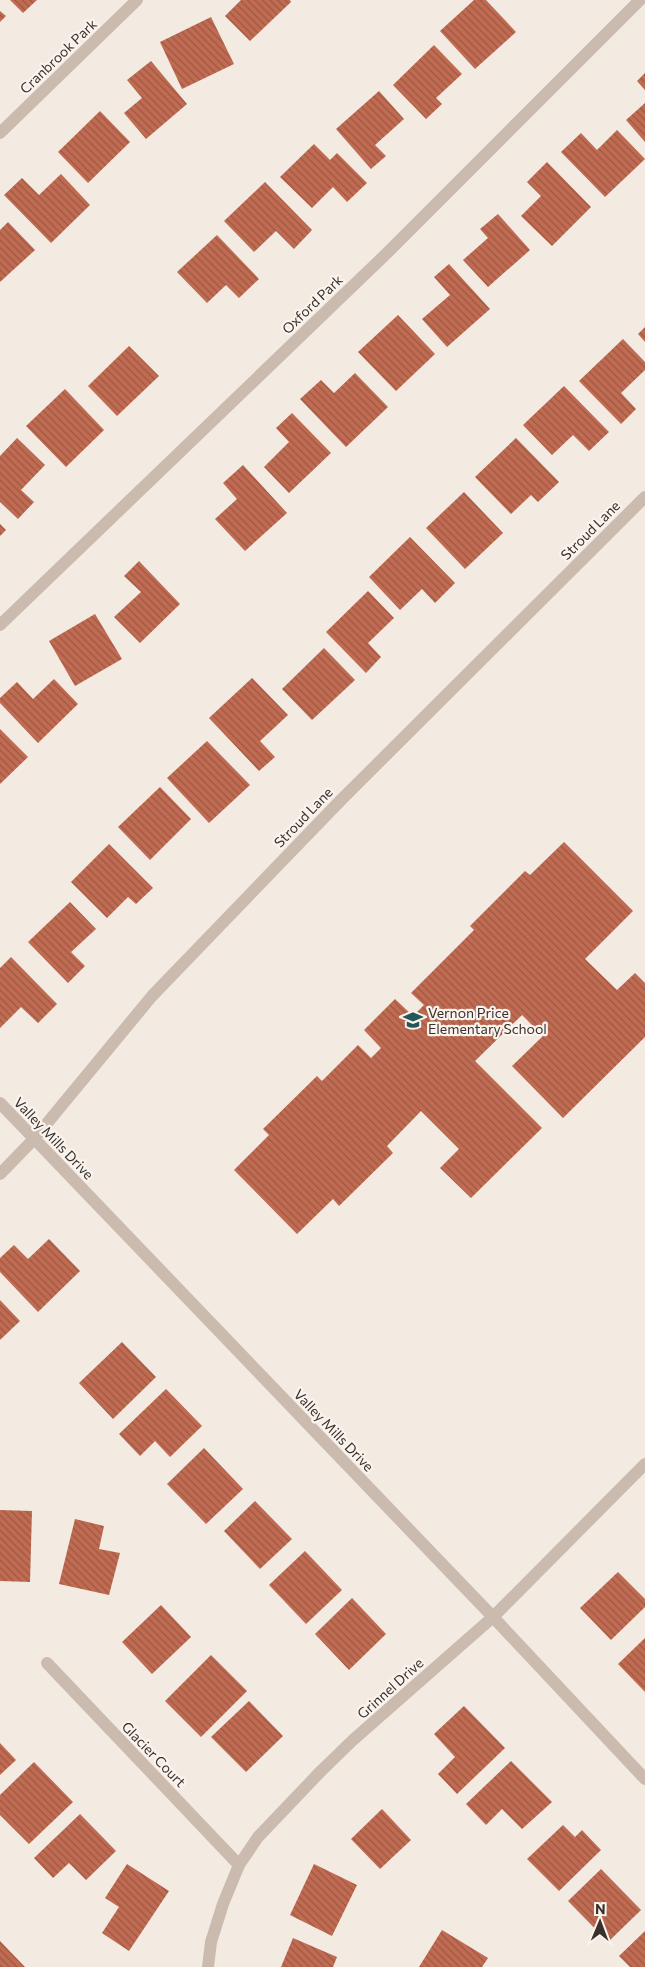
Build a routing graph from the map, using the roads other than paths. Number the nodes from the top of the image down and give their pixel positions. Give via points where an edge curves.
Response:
1 (137, 0) edge
2 (640, 0) edge
3 (0, 133) edge
4 (645, 497) edge
5 (0, 625) edge
6 (0, 1103) edge
7 (34, 1138) junction
8 (0, 1174) edge
9 (645, 1464) edge
10 (492, 1617) junction
11 (47, 1663) dead end
12 (645, 1780) edge
13 (239, 1865) junction
14 (208, 1967) edge

1 - 3 street, Cranbrook Park
2 - 5 street, Oxford Park via 384,256
4 - 7 street, Stroud Lane via 340,800 152,996
6 - 7 street, Valley Mills Drive
7 - 8 street, Stroud Lane
7 - 10 street, Valley Mills Drive
9 - 10 street, Grinnel Drive
10 - 12 street, Valley Mills Drive
10 - 13 street, Grinnel Drive via 321,1771 258,1837
11 - 13 street, Glacier Court
13 - 14 street, Grinnel Drive via 211,1942

